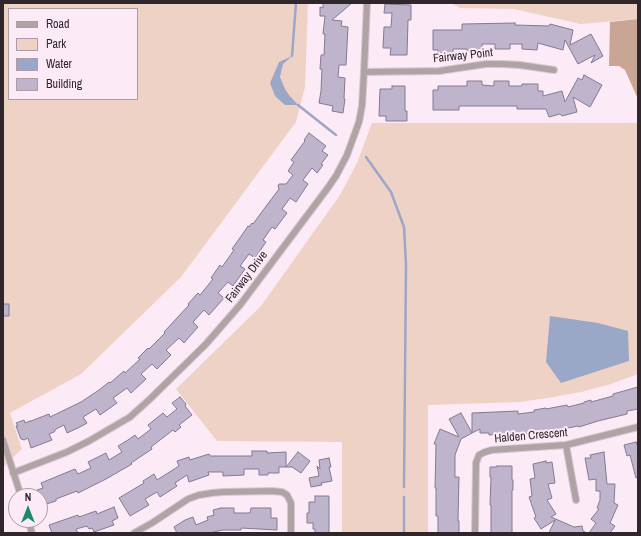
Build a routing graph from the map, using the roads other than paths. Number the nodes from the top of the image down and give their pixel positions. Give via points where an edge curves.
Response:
1 (367, 3) edge
2 (554, 70) dead end
3 (364, 72) junction
4 (638, 426) edge
5 (3, 440) edge
6 (566, 445) junction
7 (13, 473) junction
8 (18, 488) edge
9 (576, 500) dead end
10 (134, 533) edge
11 (291, 533) edge
12 (475, 533) edge

1 - 3 street, Fairway Drive
2 - 3 street, Fairway Point via 486,64 439,71
3 - 7 street, Fairway Drive via 359,122 336,176 224,325 130,417 89,441
4 - 6 street, Halden Crescent
5 - 7 street
6 - 9 street
6 - 12 street, Halden Crescent via 492,450 479,455 476,463
7 - 8 street
10 - 11 street via 199,495 212,492 272,491 287,495 291,503

